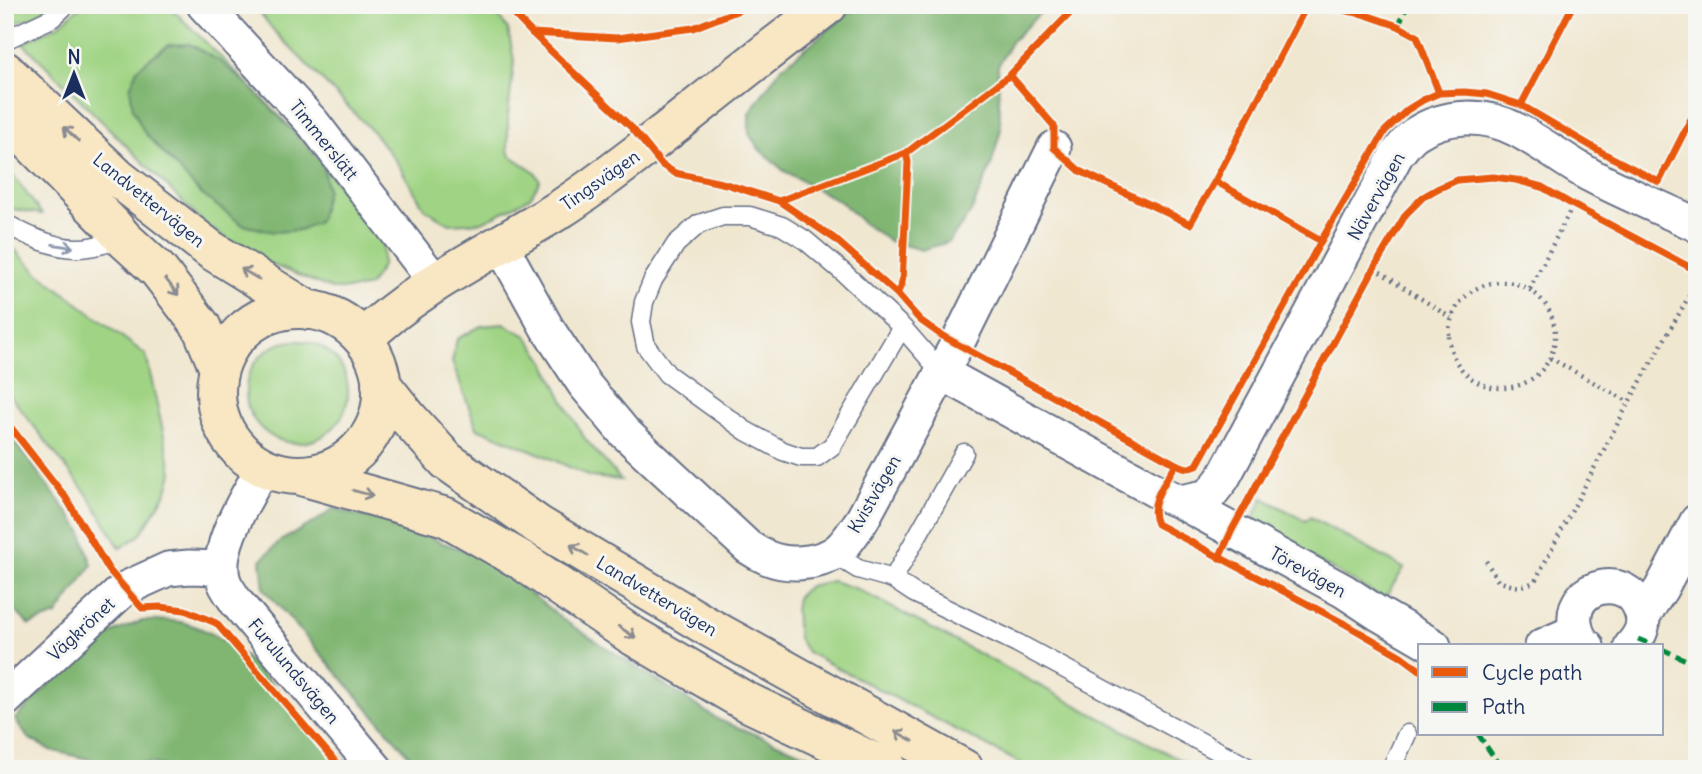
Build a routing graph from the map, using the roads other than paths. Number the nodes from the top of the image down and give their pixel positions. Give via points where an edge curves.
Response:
1 (66, 5) edge
2 (204, 5) edge
3 (828, 5) edge
4 (5, 40) edge
5 (5, 71) edge
6 (5, 116) edge
7 (1054, 148) dead end
8 (5, 223) edge
9 (1697, 225) edge
10 (124, 239) junction
11 (500, 243) junction
12 (436, 283) junction
13 (308, 310) junction
14 (902, 327) junction
15 (363, 339) junction
16 (219, 369) junction
17 (942, 373) junction
18 (381, 384) junction
19 (964, 453) dead end
20 (280, 471) junction
21 (1195, 499) junction
22 (1697, 521) edge
23 (834, 554) junction
24 (222, 568) junction
25 (893, 579) junction
26 (1643, 616) junction
27 (1581, 639) edge
28 (1431, 644) edge
29 (1553, 644) edge
30 (1633, 644) edge
31 (5, 701) edge
32 (1407, 734) dead end
33 (376, 769) edge
34 (888, 769) edge
35 (964, 769) edge
36 (1251, 769) edge
37 (1391, 769) edge

1 - 4 lane via 52,18
2 - 12 street, Timmerslätt via 313,122
3 - 11 street, Tingsvägen via 619,168
13 -> 5 street, Landvettervägen via 211,250 118,178
6 - 10 street, Landvettervägen
7 - 17 street, Kvistvägen
8 -> 10 lane via 49,243 79,248
9 - 21 street, Nävervägen via 1590,175 1495,121 1454,118 1431,125 1397,154 1223,478
10 -> 16 street, Landvettervägen via 158,270 201,326
11 - 12 street, Tingsvägen
11 - 23 street via 584,384 624,432 716,519 769,559 807,562
12 - 15 street, Tingsvägen
13 - 15 street via 333,316
13 - 16 street via 279,311 253,323 232,342
14 - 14 lane via 805,240 751,216 723,216 699,224 676,244 653,280 641,322 646,346 667,374 746,431 801,457 817,457 832,446
14 - 17 lane
15 - 18 street via 377,364
16 - 20 street via 216,401 221,422 239,453
17 - 21 street, Törevägen via 1160,493
17 - 23 street, Kvistvägen via 862,520
18 - 20 street via 380,412 360,448 325,471
35 -> 18 street, Landvettervägen via 705,625 538,525 447,461
19 - 25 lane
20 - 24 street via 226,540
20 -> 34 street via 446,517 743,700
21 - 28 street, Törevägen
22 - 26 street
23 - 25 lane via 858,569
24 - 31 street, Vägkrönet via 168,569 124,589
24 - 33 street, Furulundsvägen via 237,603
25 - 36 lane
26 - 27 street via 1628,592 1601,586 1578,604 1574,617
26 - 30 street
27 - 29 street
32 - 37 lane

